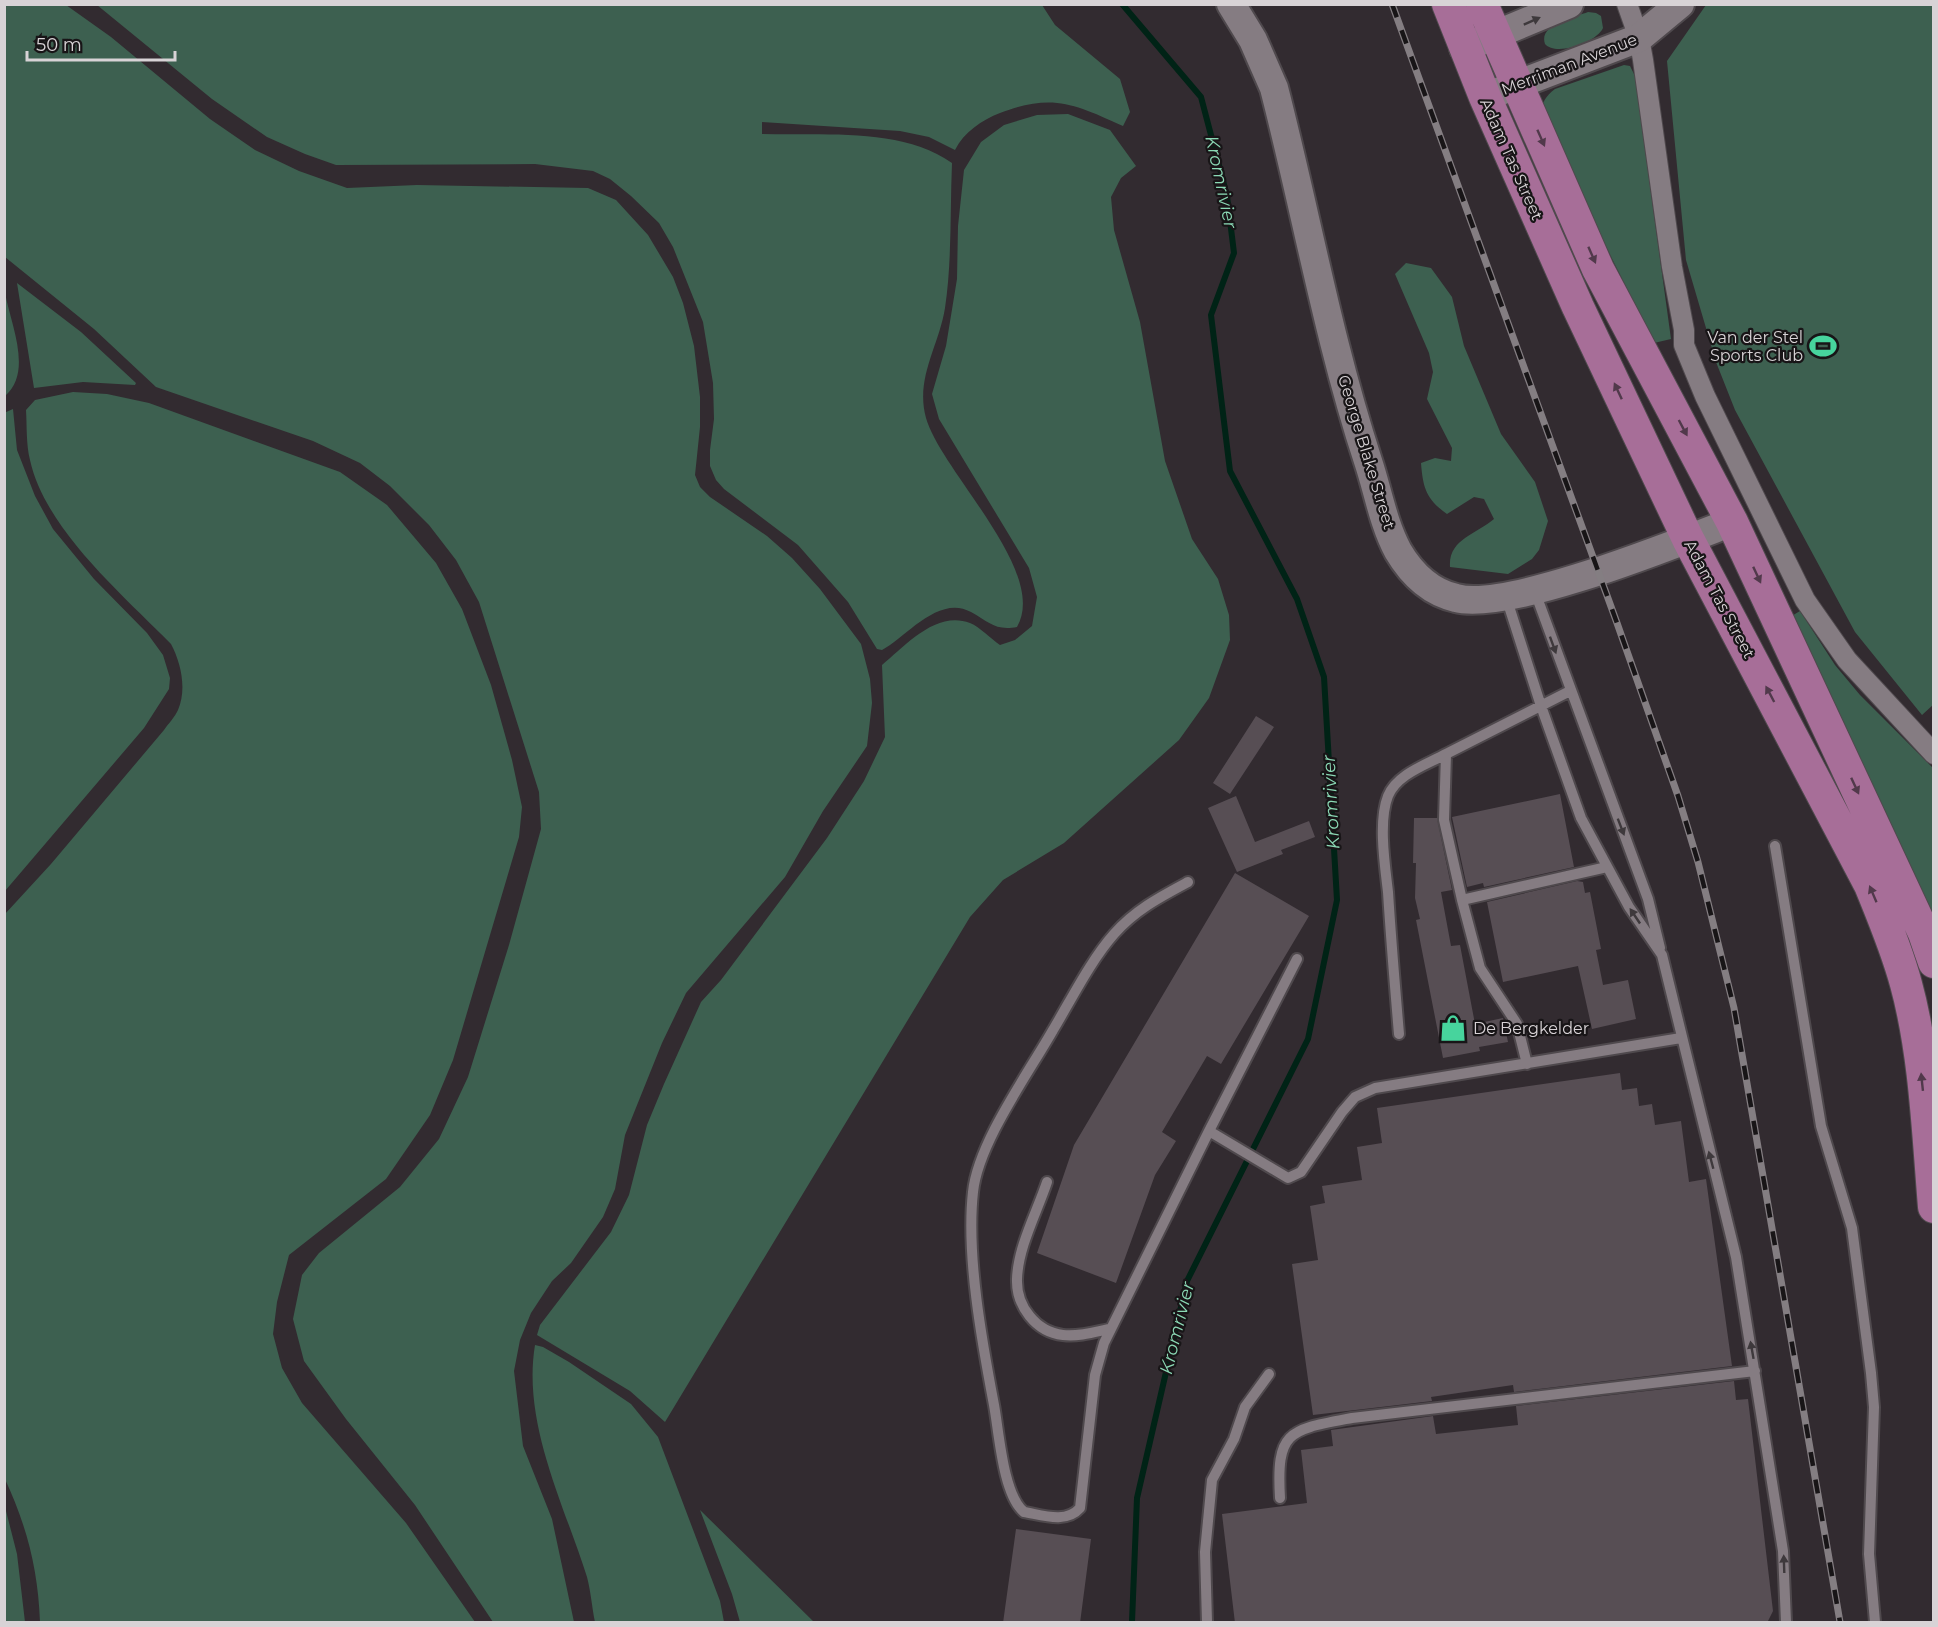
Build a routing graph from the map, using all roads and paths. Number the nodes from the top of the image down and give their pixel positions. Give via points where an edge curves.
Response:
1 (1448, 4) edge
2 (1482, 4) edge
3 (1569, 4) edge
4 (1627, 4) edge
5 (1680, 4) edge
6 (1233, 5) edge
7 (1495, 37) junction
8 (1640, 39) junction
9 (1464, 48) junction
10 (1517, 84) junction
11 (1485, 97) junction
12 (1732, 522) junction
13 (1688, 539) junction
14 (1534, 589) junction
15 (1506, 597) junction
16 (1570, 691) junction
17 (1541, 706) junction
18 (1446, 754) junction
19 (1934, 754) edge
20 (1774, 846) dead end
21 (1607, 867) junction
22 (1188, 882) dead end
23 (1462, 900) junction
24 (1662, 955) junction
25 (1297, 959) dead end
26 (1934, 962) edge
27 (1399, 1034) dead end
28 (1681, 1038) junction
29 (1527, 1064) junction
30 (1209, 1131) junction
31 (1931, 1140) edge
32 (1932, 1173) edge
33 (1047, 1182) dead end
34 (1934, 1207) edge
35 (1109, 1329) junction
36 (1755, 1371) junction
37 (1269, 1374) dead end
38 (1280, 1498) dead end
39 (1208, 1623) edge
40 (1786, 1623) edge
41 (1875, 1623) edge

1 - 9 main road, Adam Tas Street
2 - 7 main road
7 -> 3 street
4 - 8 street
5 - 8 street, Merriman Avenue
6 - 15 street, George Blake Street via 1274,88 1356,422 1383,514 1398,550 1419,579 1436,591 1477,601
7 - 9 street
7 - 10 main road
8 - 10 street, Merriman Avenue
8 - 19 street via 1684,345 1805,600 1847,660
9 - 11 main road, Adam Tas Street
10 - 11 street, Merriman Avenue
10 -> 12 main road via 1598,269
13 -> 11 main road, Adam Tas Street via 1578,307
12 - 13 street, George Blake Street
12 -> 26 main road via 1924,933
13 - 14 street, George Blake Street
31 -> 13 main road, Adam Tas Street via 1916,1031 1893,941 1870,885
14 - 15 street, George Blake Street
14 -> 16 lane
15 - 17 lane
16 - 17 lane
16 -> 24 lane via 1648,899
17 - 18 lane
17 - 21 lane via 1581,818
18 - 23 lane via 1444,820
18 - 27 lane via 1395,785 1384,812
20 - 41 lane via 1821,1126 1852,1228 1874,1407 1869,1554
21 - 23 lane
24 -> 21 lane
22 - 35 lane via 1138,909 1112,935 996,1129 973,1189 970,1227 985,1357 1008,1480 1015,1502 1024,1512 1060,1518 1069,1517 1080,1508 1095,1376
23 - 29 lane via 1480,968 1517,1024
24 - 28 lane
25 - 30 lane
28 - 29 lane
36 -> 28 lane via 1736,1257
29 - 30 lane via 1375,1088 1355,1097 1301,1172 1288,1178
30 - 35 lane
31 - 32 main road, Adam Tas Street
32 - 34 main road, Adam Tas Street
33 - 35 lane via 1020,1260 1018,1297 1024,1310 1046,1330 1063,1335
36 - 38 lane via 1314,1426 1296,1432 1281,1450
40 -> 36 lane via 1783,1551
37 - 39 lane via 1245,1407 1234,1439 1212,1480 1204,1552

